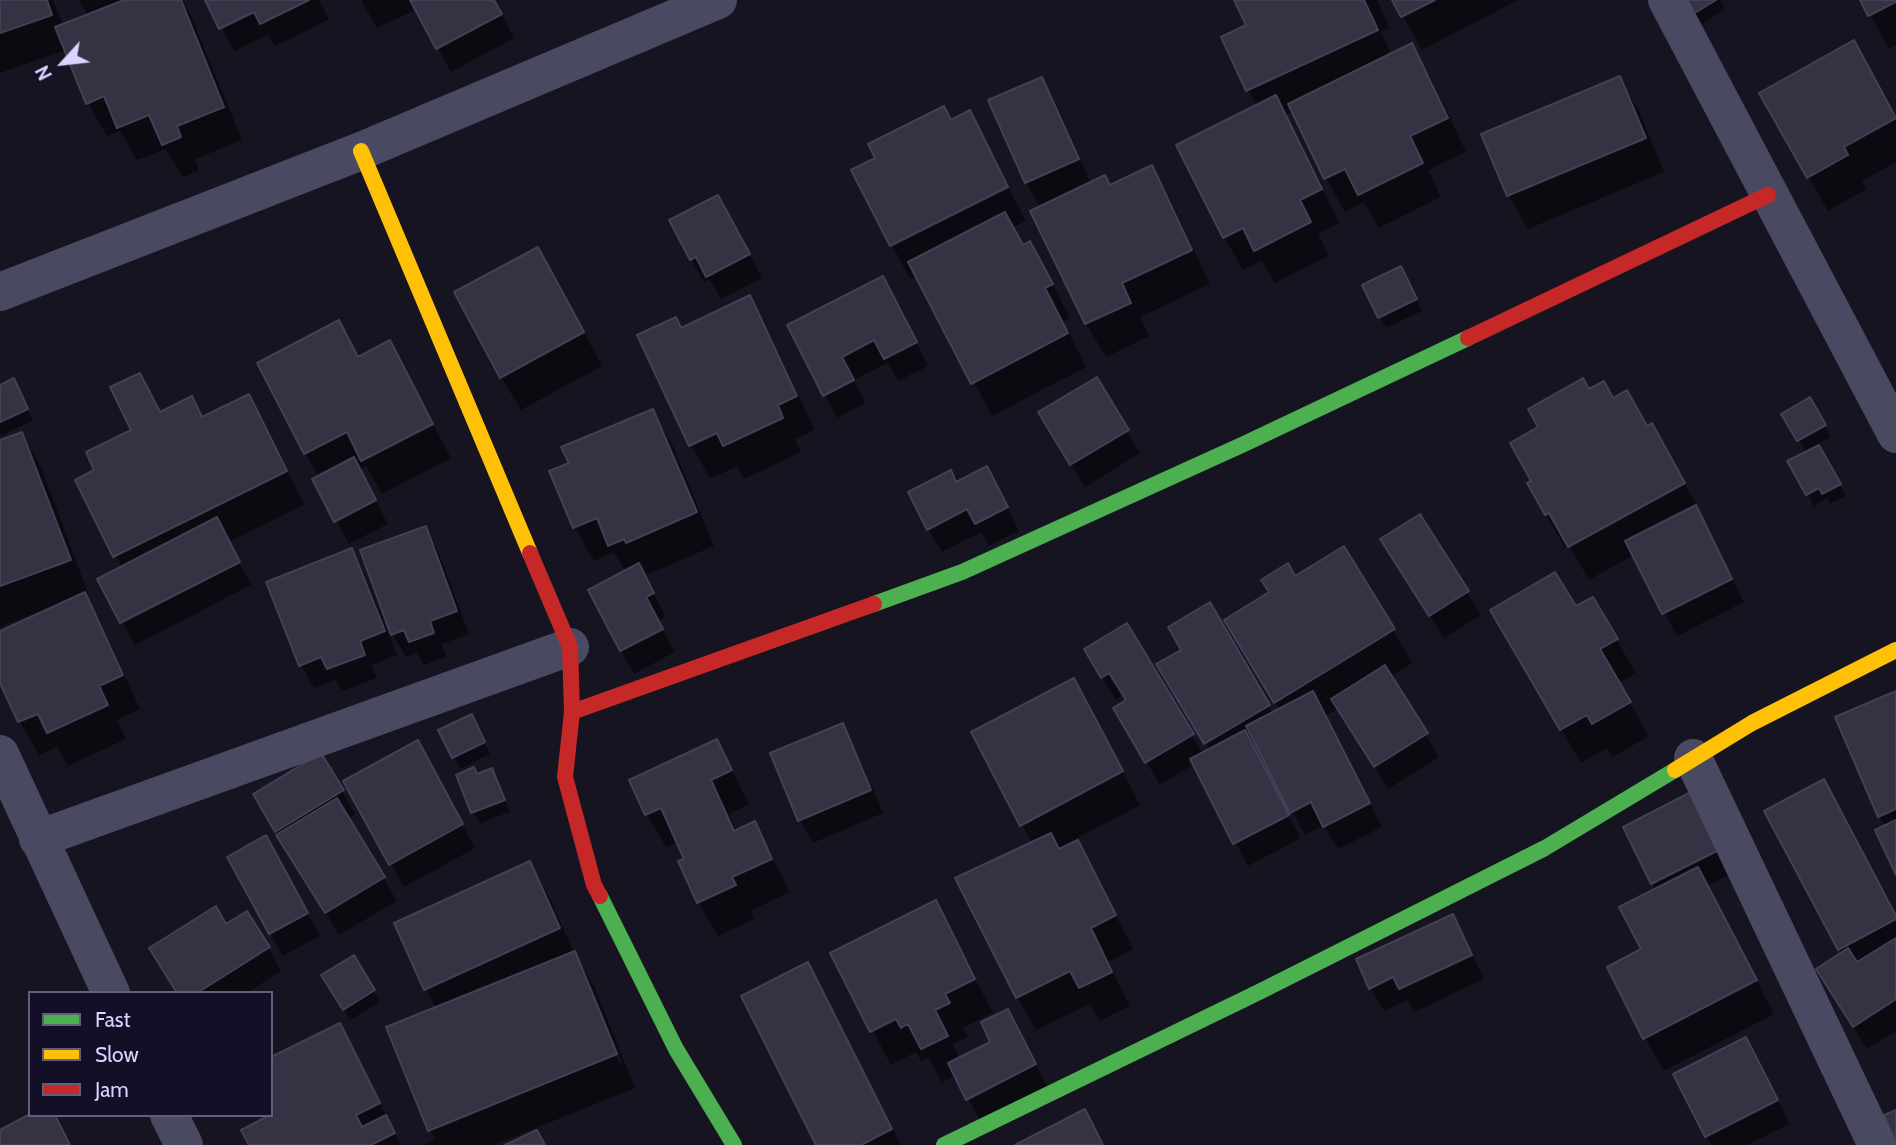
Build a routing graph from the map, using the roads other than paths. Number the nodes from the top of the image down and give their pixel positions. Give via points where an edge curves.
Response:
1 (1667, 0) edge
2 (708, 2) edge
3 (361, 151) junction
4 (1768, 195) junction
5 (0, 292) edge
6 (1896, 434) edge
7 (570, 646) junction
8 (1896, 650) edge
9 (572, 712) junction
10 (0, 754) edge
11 (1693, 758) junction
12 (38, 839) junction
13 (110, 991) edge
14 (170, 1117) edge
15 (184, 1145) edge
16 (734, 1145) edge
17 (944, 1145) edge
18 (1877, 1145) edge

1 - 4 street
2 - 3 street
3 - 5 street
3 - 7 street
4 - 6 street
4 - 9 street via 1244,444 962,572
7 - 9 street
7 - 12 street
8 - 11 street
9 - 16 street via 565,777 594,885 676,1049
10 - 12 street
11 - 17 street via 1545,848
11 - 18 street
12 - 13 street
14 - 15 street

